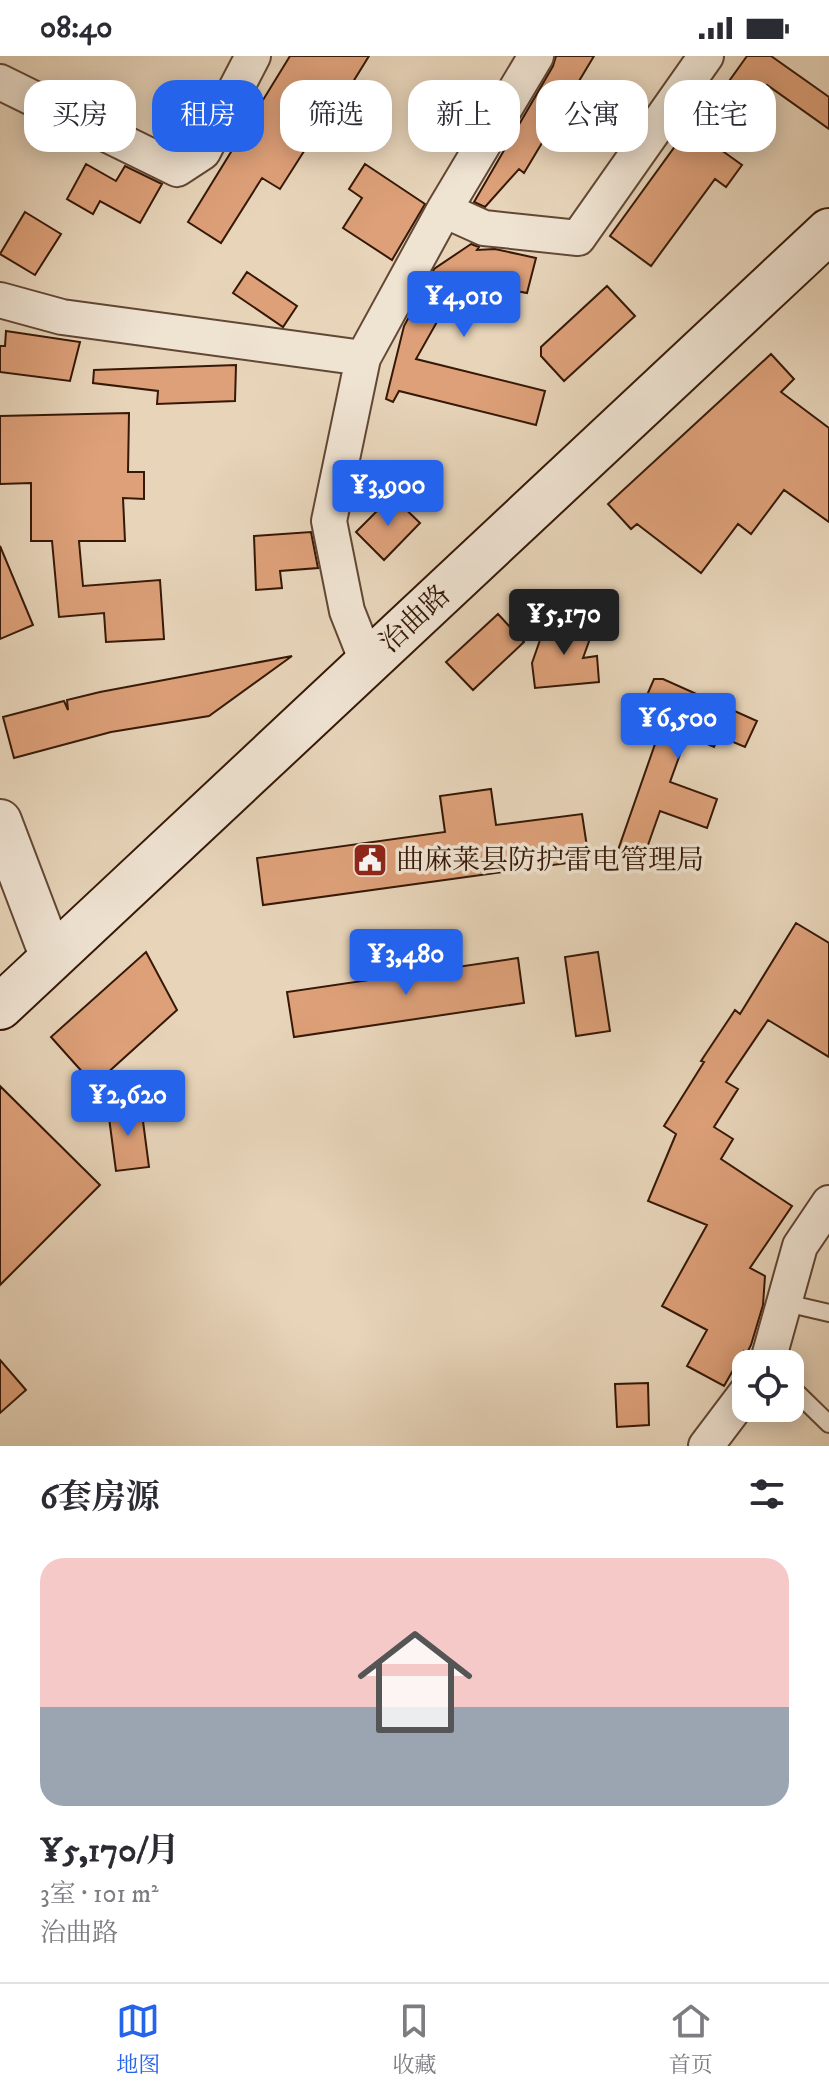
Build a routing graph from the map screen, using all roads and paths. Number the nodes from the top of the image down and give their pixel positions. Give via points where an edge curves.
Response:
1 (253, 56) edge
2 (536, 56) edge
3 (706, 56) edge
4 (0, 82) edge
5 (444, 210) junction
6 (829, 231) edge
7 (0, 300) edge
8 (363, 358) junction
9 (368, 664) junction
10 (0, 821) edge
11 (52, 958) junction
12 (0, 1007) edge
13 (829, 1203) edge
14 (786, 1303) junction
15 (829, 1313) edge
16 (771, 1350) edge
17 (804, 1400) edge
18 (732, 1412) edge
19 (829, 1424) edge
20 (706, 1446) edge

1 - 4 street via 203,152 177,169
2 - 5 street
3 - 5 street via 578,238 484,228
5 - 8 street
6 - 9 main road, 治曲路
7 - 8 street via 62,317
8 - 9 street via 329,521 347,611
9 - 11 main road, 治曲路
10 - 11 street
11 - 12 main road, 治曲路
13 - 14 street via 800,1246
14 - 15 lane
14 - 16 street
17 - 19 lane
18 - 20 street

